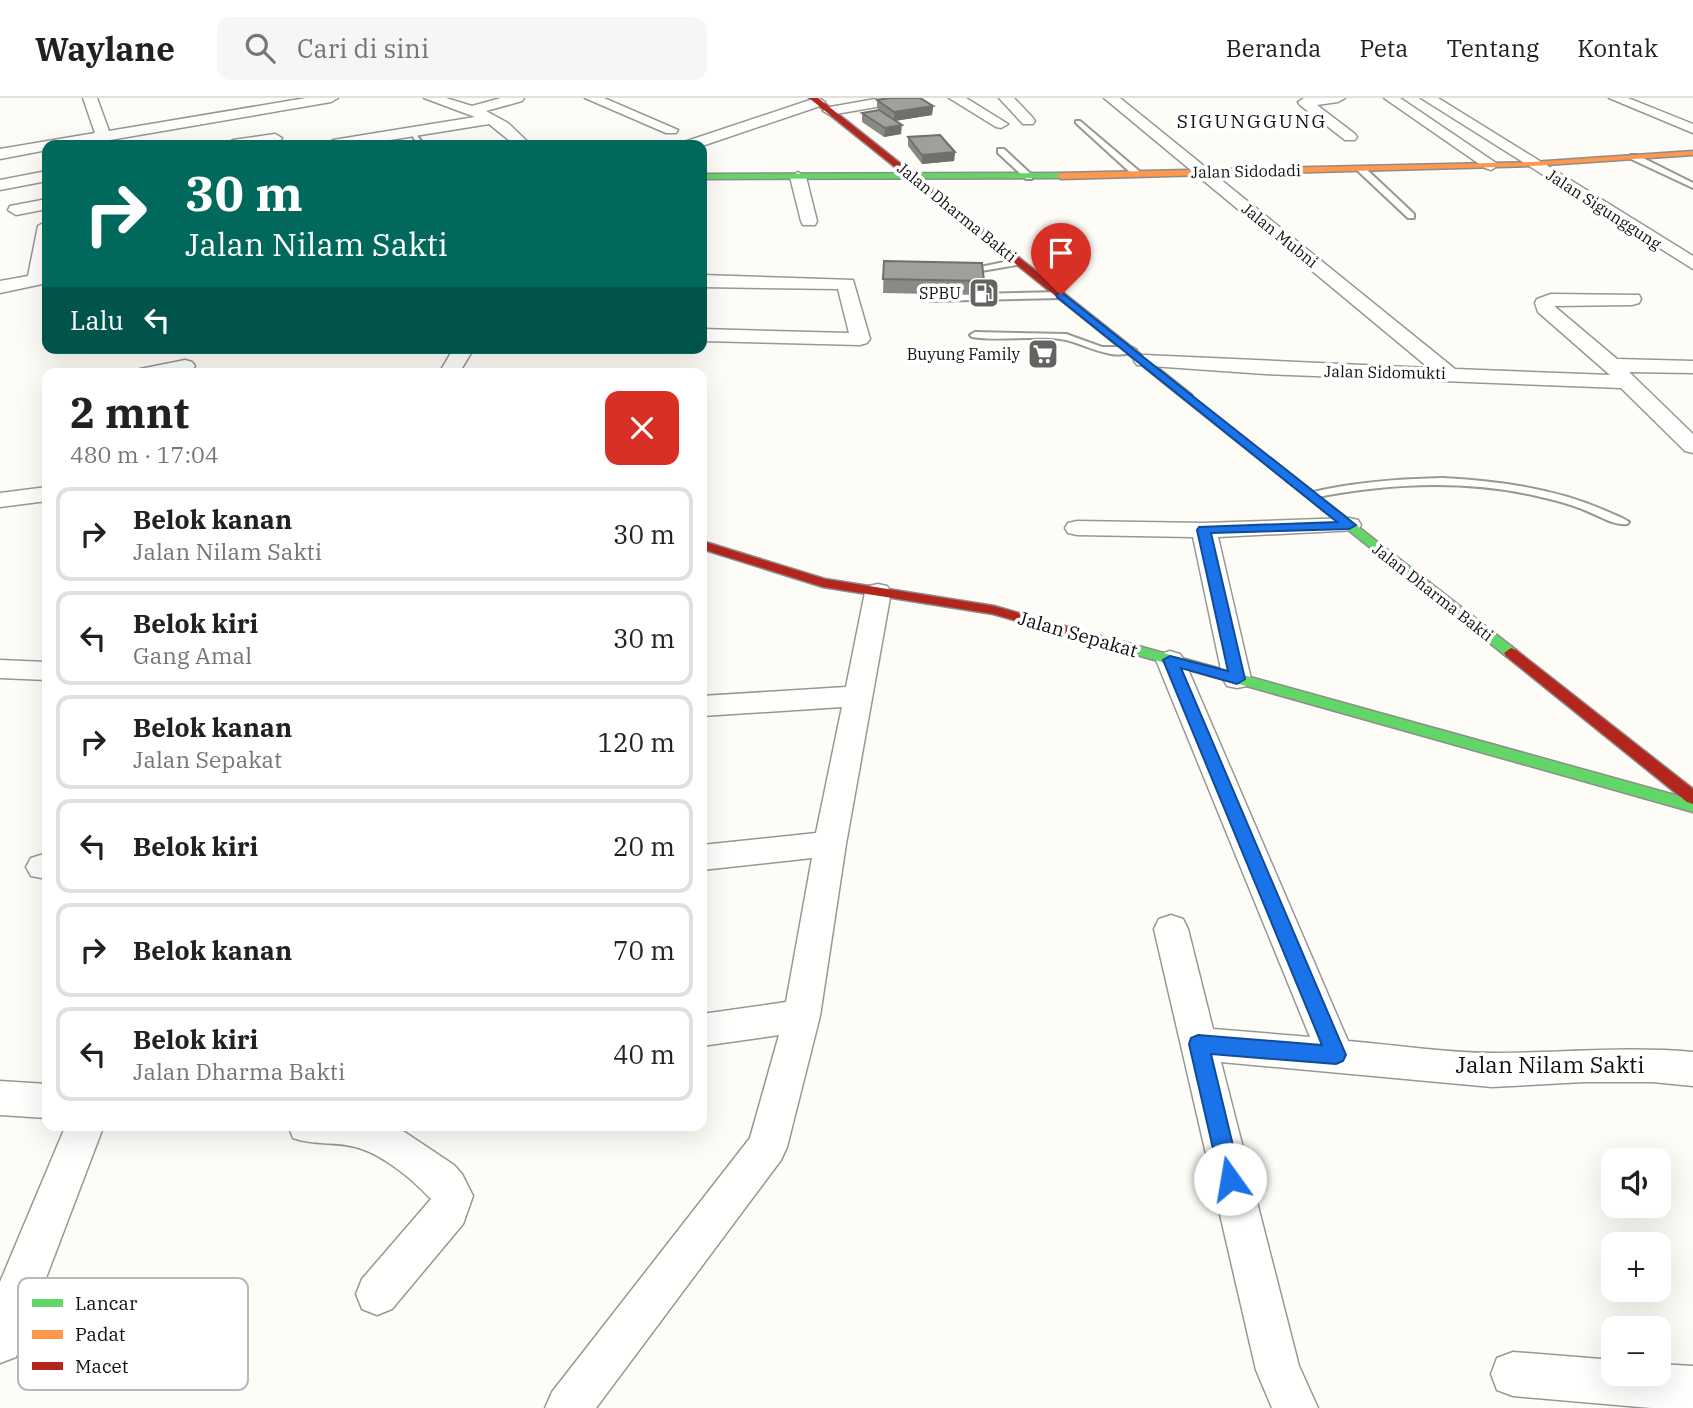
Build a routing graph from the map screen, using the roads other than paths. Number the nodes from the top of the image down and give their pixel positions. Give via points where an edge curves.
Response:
1 (324, 98) edge
2 (431, 98) edge
3 (517, 98) edge
4 (592, 98) edge
5 (905, 98) edge
6 (956, 98) edge
7 (1006, 98) edge
8 (1111, 98) edge
9 (1338, 98) edge
10 (1391, 98) edge
11 (1428, 98) edge
12 (1616, 98) edge
13 (95, 100) edge
14 (820, 103) edge
15 (1683, 106) dead end
16 (471, 111) junction
17 (1651, 112) junction
18 (492, 119) junction
19 (1028, 121) dead end
20 (1078, 122) dead end
21 (1001, 124) dead end
22 (1693, 129) edge
23 (671, 130) dead end
24 (411, 131) junction
25 (1350, 137) dead end
26 (275, 138) dead end
27 (113, 139) edge
28 (263, 140) edge
29 (361, 140) edge
30 (417, 140) edge
31 (518, 140) edge
32 (705, 140) edge
33 (42, 147) edge
34 (1002, 151) dead end
35 (1693, 153) edge
36 (0, 154) edge
37 (1634, 157) junction
38 (1532, 164) junction
39 (1491, 165) junction
40 (1361, 169) junction
41 (1202, 172) junction
42 (1136, 173) junction
43 (914, 176) junction
44 (42, 177) edge
45 (707, 177) edge
46 (798, 177) junction
47 (1029, 177) junction
48 (0, 185) edge
49 (1693, 186) edge
50 (42, 205) edge
51 (16, 210) dead end
52 (1411, 216) dead end
53 (809, 221) dead end
54 (1684, 254) edge
55 (1019, 262) junction
56 (1693, 264) edge
57 (948, 272) edge
58 (42, 279) edge
59 (707, 281) edge
60 (0, 287) edge
61 (927, 294) edge
62 (1061, 295) junction
63 (1632, 299) dead end
64 (707, 335) edge
65 (975, 335) dead end
66 (1137, 356) junction
67 (184, 362) edge
68 (1612, 365) junction
69 (1693, 367) edge
70 (164, 368) edge
71 (1449, 374) junction
72 (1627, 382) junction
73 (1693, 446) edge
74 (42, 495) edge
75 (1312, 496) junction
76 (0, 500) edge
77 (1623, 522) dead end
78 (1349, 525) junction
79 (1077, 528) dead end
80 (1204, 530) junction
81 (707, 547) edge
82 (878, 592) junction
83 (1170, 660) junction
84 (0, 669) edge
85 (42, 671) edge
86 (1237, 679) junction
87 (858, 696) junction
88 (707, 706) edge
89 (1693, 797) edge
90 (1693, 806) edge
91 (830, 844) junction
92 (707, 857) edge
93 (1171, 929) dead end
94 (802, 1016) junction
95 (707, 1029) edge
96 (1198, 1044) junction
97 (1336, 1055) junction
98 (1693, 1069) edge
99 (0, 1098) edge
100 (42, 1101) edge
101 (83, 1131) edge
102 (365, 1131) edge
103 (23, 1278) edge
104 (18, 1289) edge
105 (377, 1294) dead end
106 (3, 1322) edge
107 (1513, 1374) dead end
108 (1693, 1389) edge
109 (568, 1408) edge
110 (1295, 1408) edge

1 - 27 street
2 - 16 street
3 - 16 street
4 - 23 street
5 - 14 street
6 - 21 street
7 - 19 street
8 - 41 street, Jalan Mubni
9 - 25 street via 1305,102
10 - 39 street
11 - 38 street, Jalan Sigunggung
12 - 17 street
13 - 27 street
14 - 32 street
14 - 43 street, Jalan Dharma Bakti
15 - 17 street
16 - 18 street
17 - 22 street
18 - 24 street
18 - 31 street
20 - 42 lane
24 - 29 street
24 - 30 lane
26 - 28 street
33 - 36 street
34 - 47 lane
35 - 37 street, Jalan Sidodadi
37 - 38 street, Jalan Sidodadi
37 - 49 lane
38 - 39 street, Jalan Sidodadi
38 - 54 street, Jalan Sigunggung
39 - 40 street, Jalan Sidodadi
40 - 41 street, Jalan Sidodadi
40 - 52 lane
41 - 42 street, Jalan Sidodadi
41 - 71 street, Jalan Mubni
42 - 47 street, Jalan Sidodadi
43 - 46 street, Jalan Sidodadi
43 - 47 street, Jalan Sidodadi
43 - 55 street, Jalan Dharma Bakti
44 - 48 street
45 - 46 street, Jalan Sidodadi
46 - 53 street
50 - 51 street
54 - 56 street, Jalan Sigunggung
55 - 57 lane
55 - 62 street, Jalan Dharma Bakti
58 - 60 street
59 - 64 street via 846,284 860,339
61 - 62 lane via 930,298 968,299
62 - 66 street, Jalan Dharma Bakti
63 - 68 street via 1544,303
65 - 66 lane via 1066,337 1101,351
66 - 71 street, Jalan Sidomukti via 1298,371
66 - 75 street, Jalan Dharma Bakti
67 - 70 street
68 - 69 street
68 - 72 street
71 - 72 street, Jalan Sidomukti
72 - 73 street
74 - 76 street
75 - 77 lane via 1363,485 1491,485 1573,502
75 - 78 street, Jalan Dharma Bakti
78 - 80 street
78 - 89 street, Jalan Dharma Bakti
79 - 80 street
80 - 86 street
81 - 82 street, Jalan Sepakat via 823,583
82 - 83 street, Jalan Sepakat via 994,610
82 - 87 street
83 - 86 street, Jalan Sepakat
83 - 97 street
84 - 85 street
86 - 90 street, Jalan Sepakat
87 - 88 street
87 - 91 street
91 - 92 street
91 - 94 street
93 - 96 street
94 - 95 street
94 - 109 street via 767,1147
96 - 97 street, Jalan Nilam Sakti
96 - 110 street via 1278,1370
97 - 98 street, Jalan Nilam Sakti via 1492,1070 1584,1065
99 - 100 street
101 - 103 street
102 - 105 street via 446,1184 453,1196 449,1210
104 - 106 street
107 - 108 street

